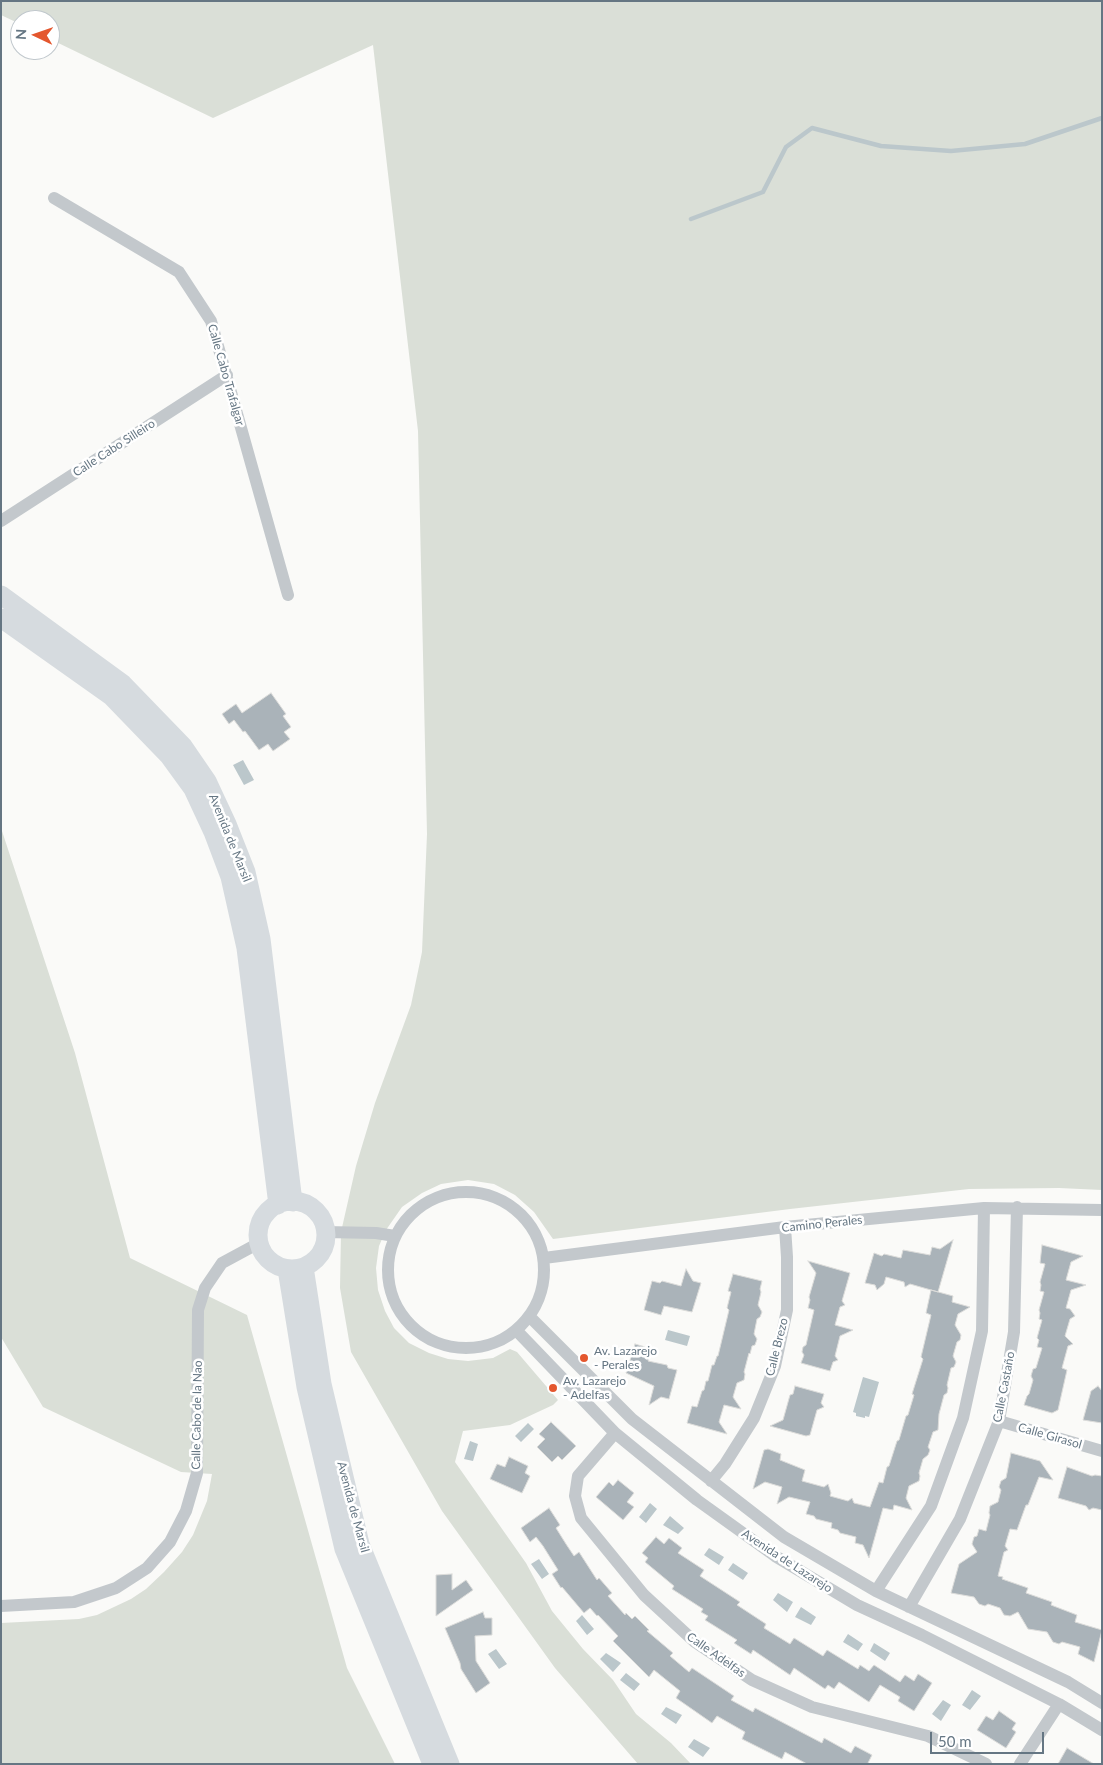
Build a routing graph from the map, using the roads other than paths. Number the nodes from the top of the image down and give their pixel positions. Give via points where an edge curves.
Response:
1 (54, 198) dead end
2 (227, 375) junction
3 (1, 521) edge
4 (1, 595) edge
5 (288, 595) dead end
6 (1, 618) edge
7 (286, 1203) junction
8 (1017, 1207) junction
9 (984, 1208) junction
10 (1102, 1210) edge
11 (785, 1228) junction
12 (325, 1232) junction
13 (394, 1236) junction
14 (259, 1243) junction
15 (544, 1258) junction
16 (296, 1268) junction
17 (529, 1316) junction
18 (516, 1330) junction
19 (999, 1421) junction
20 (615, 1433) junction
21 (1102, 1451) edge
22 (711, 1481) junction
23 (876, 1591) junction
24 (1, 1606) edge
25 (909, 1607) junction
26 (1102, 1703) edge
27 (1058, 1704) junction
28 (1102, 1730) edge
29 (432, 1764) edge
30 (450, 1764) edge
31 (986, 1764) edge
32 (1020, 1764) edge

1 - 2 street, Calle Cabo Trafalgar via 179,272 211,320
2 - 3 street, Calle Cabo Silleiro
2 - 5 street, Calle Cabo Trafalgar
4 - 7 street, Avenida de Marsil via 123,684 183,746 207,781 246,872 262,939
6 - 7 street, Avenida de Marsil via 111,696 169,756 197,798 230,877 246,948
7 - 12 street via 307,1205 323,1221
7 - 14 street via 268,1212 261,1220
8 - 9 street, Camino Perales
8 - 10 street, Camino Perales
8 - 19 street, Calle Castaño via 1014,1332
9 - 11 street, Camino Perales
9 - 23 street via 982,1331 963,1418 931,1506
11 - 15 street, Camino Perales
11 - 22 street, Calle Brezo via 787,1310 775,1366 754,1418
12 - 13 street
12 - 16 street via 320,1255
13 - 15 street via 407,1217 424,1203 444,1194 466,1191 488,1194 525,1218 537,1237
13 - 18 street via 388,1254 388,1283 398,1310 409,1325 428,1339 450,1347 489,1345
14 - 16 street via 268,1260 279,1267
14 - 24 street, Calle Cabo de la Nao via 222,1263 204,1288 198,1310 197,1473 186,1512 170,1542 147,1568 116,1588 74,1602
15 - 17 street via 544,1279 539,1299
16 - 29 street, Avenida de Marsil via 306,1387 344,1549
16 - 30 street, Avenida de Marsil via 360,1544
17 - 18 street
17 - 22 street, Avenida de Lazarejo via 632,1420
18 - 20 street, Avenida de Lazarejo
19 - 21 street, Calle Girasol
19 - 25 street, Calle Castaño via 960,1518
20 - 27 street, Avenida de Lazarejo via 697,1500 774,1556 857,1605
20 - 31 street, Calle Adelfas via 578,1476 574,1496 581,1518 644,1595 695,1642 752,1680 812,1707 928,1736
22 - 23 street, Avenida de Lazarejo via 784,1537
23 - 25 street, Avenida de Lazarejo
25 - 26 street, Avenida de Lazarejo via 1068,1682
27 - 28 street, Avenida de Lazarejo
27 - 32 street

